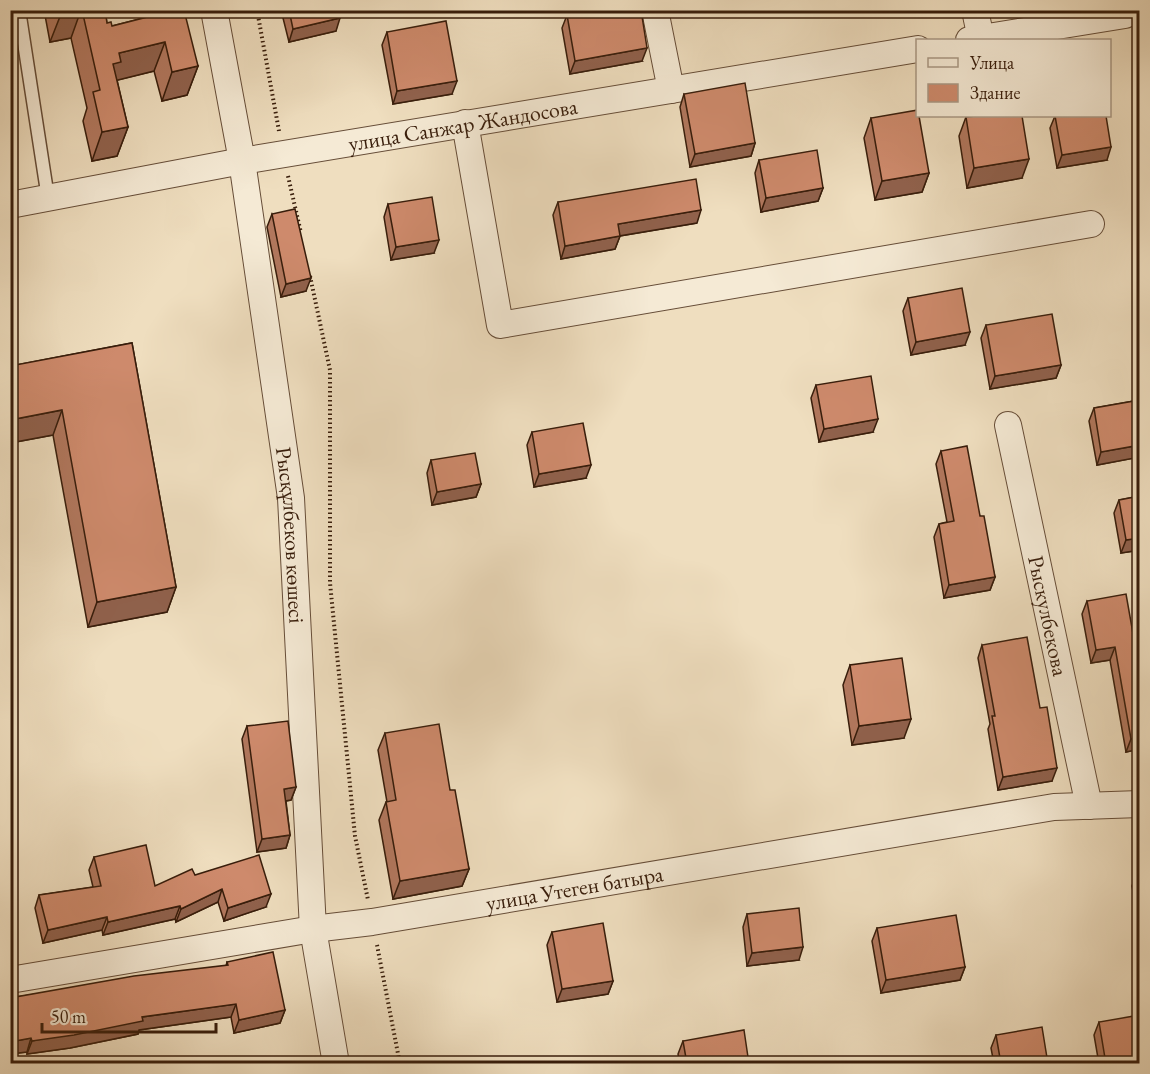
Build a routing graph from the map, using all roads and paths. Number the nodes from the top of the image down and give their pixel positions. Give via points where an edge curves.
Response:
1 (19, 10) edge
2 (214, 10) edge
3 (257, 10) edge
4 (655, 10) edge
5 (975, 10) edge
6 (1125, 15) dead end
7 (975, 39) edge
8 (981, 39) edge
9 (916, 49) edge
10 (671, 90) junction
11 (465, 123) junction
12 (284, 154) junction
13 (242, 161) junction
14 (48, 198) junction
15 (10, 206) edge
16 (1091, 224) dead end
17 (301, 234) edge
18 (308, 268) edge
19 (1008, 425) dead end
20 (1140, 804) edge
21 (1089, 806) junction
22 (372, 922) junction
23 (313, 929) junction
24 (10, 980) edge
25 (336, 1064) edge
26 (400, 1064) edge

1 - 14 lane
2 - 13 street, Рысқұлбеков көшесі
3 - 12 path
4 - 10 street
5 - 7 street
6 - 8 street
9 - 10 street, улица Санжар Жандосова
10 - 11 street, улица Санжар Жандосова
11 - 12 street, улица Санжар Жандосова
11 - 16 street via 500,325
12 - 13 street, улица Санжар Жандосова
12 - 17 path
13 - 14 street, улица Санжар Жандосова
13 - 23 street, Рысқұлбеков көшесі via 291,498
14 - 15 street, улица Санжар Жандосова
18 - 22 path via 330,370 330,583 355,836
19 - 21 street, Рыскулбекова
20 - 21 street, улица Утеген батыра
21 - 22 street, улица Утеген батыра via 1054,807
22 - 23 street, улица Утеген батыра
22 - 26 path
23 - 24 street, улица Утеген батыра
23 - 25 street, Рысқұлбеков көшесі

